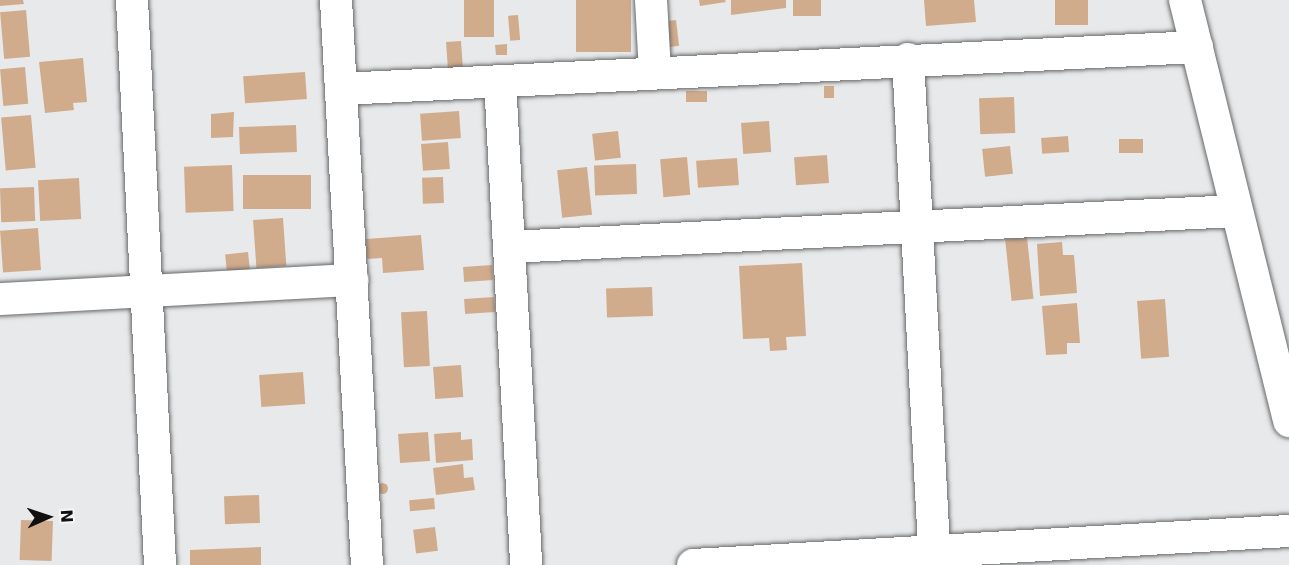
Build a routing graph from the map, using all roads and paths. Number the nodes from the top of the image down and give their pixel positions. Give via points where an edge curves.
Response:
1 (132, 0) edge
2 (336, 0) edge
3 (651, 0) edge
4 (1185, 0) edge
5 (1197, 47) junction
6 (908, 59) junction
7 (655, 72) junction
8 (500, 81) junction
9 (341, 89) junction
10 (1235, 211) junction
11 (917, 226) junction
12 (510, 247) junction
13 (352, 280) junction
14 (147, 291) junction
15 (0, 299) edge
16 (1289, 421) edge
17 (1289, 531) edge
18 (934, 559) edge
19 (160, 565) edge
20 (367, 565) edge
21 (526, 565) edge
22 (693, 565) edge

1 - 14 street
2 - 9 street
3 - 7 street
4 - 5 street
5 - 6 street
5 - 10 street
6 - 7 street
6 - 11 street
7 - 8 street
8 - 9 street
8 - 12 street
9 - 13 street
10 - 11 street
10 - 16 street
11 - 12 street
11 - 18 street
12 - 21 street
13 - 14 street
13 - 20 street
14 - 15 street
14 - 19 street
17 - 18 street
18 - 22 street

